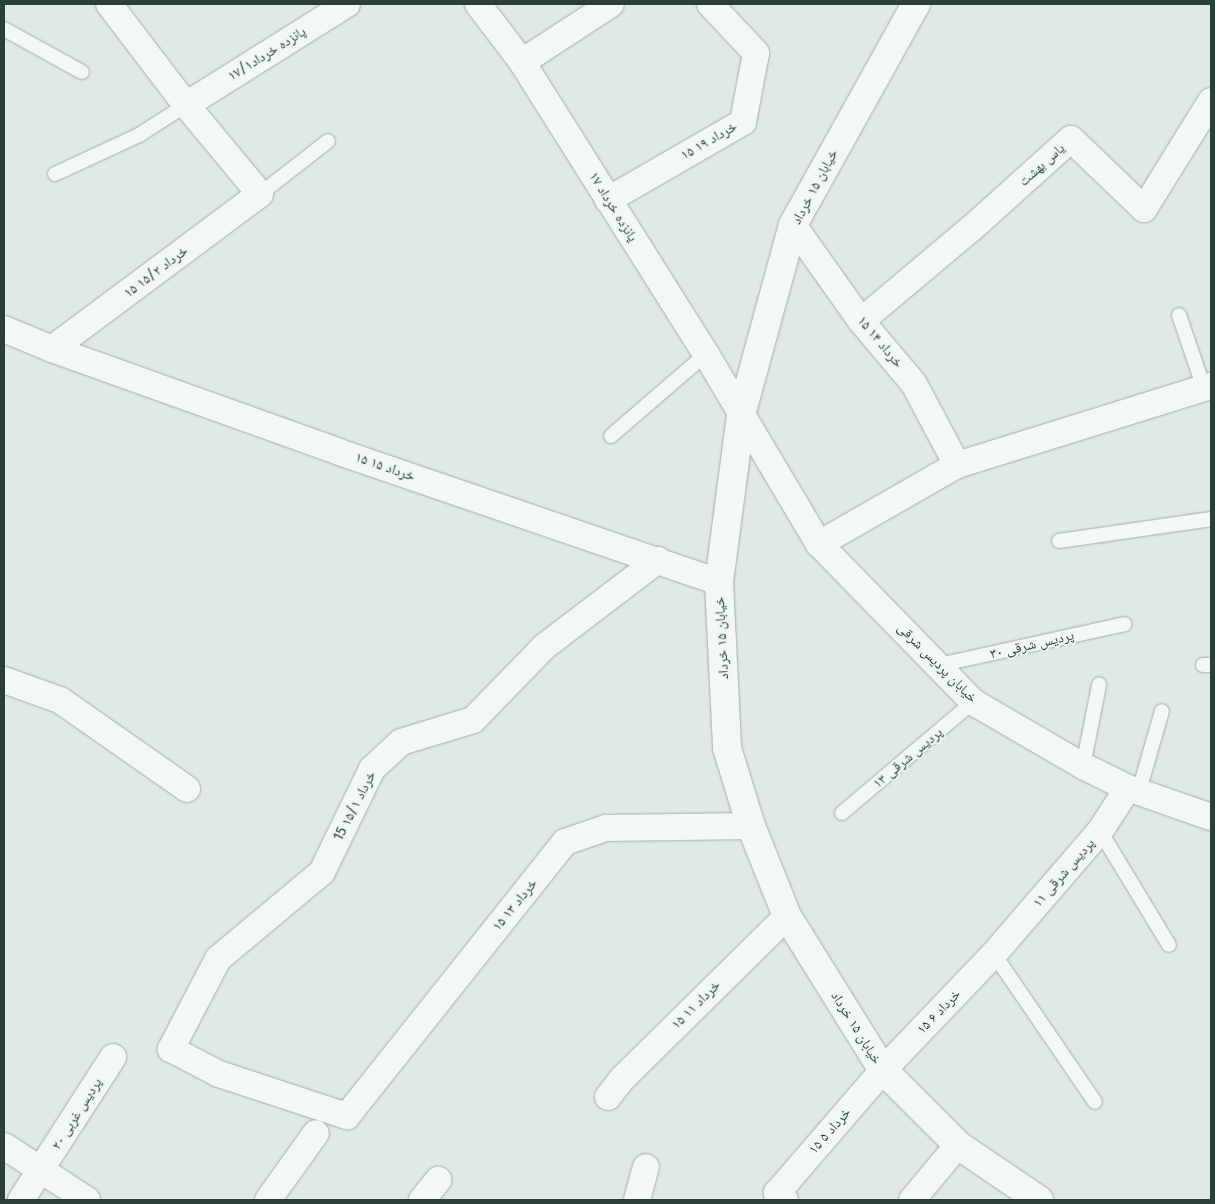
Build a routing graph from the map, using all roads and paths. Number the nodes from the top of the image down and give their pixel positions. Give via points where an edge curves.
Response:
1 (109, 4) edge
2 (348, 4) edge
3 (478, 4) edge
4 (611, 4) edge
5 (710, 4) edge
6 (916, 4) edge
7 (4, 29) edge
8 (522, 62) junction
9 (82, 72) dead end
10 (1211, 101) edge
11 (186, 105) junction
12 (328, 141) dead end
13 (55, 174) dead end
14 (260, 194) junction
15 (608, 200) junction
16 (793, 225) junction
17 (1179, 315) dead end
18 (862, 321) junction
19 (4, 329) edge
20 (52, 349) junction
21 (706, 354) junction
22 (1208, 387) edge
23 (741, 415) junction
24 (611, 436) dead end
25 (957, 465) junction
26 (1211, 519) edge
27 (1059, 541) dead end
28 (819, 544) junction
29 (658, 560) junction
30 (719, 582) junction
31 (1125, 624) dead end
32 (939, 666) junction
33 (4, 680) edge
34 (1099, 685) dead end
35 (973, 702) junction
36 (1162, 711) dead end
37 (1083, 766) junction
38 (187, 789) dead end
39 (1133, 789) junction
40 (842, 813) dead end
41 (1211, 817) edge
42 (751, 826) junction
43 (1100, 831) junction
44 (787, 916) junction
45 (1170, 945) dead end
46 (994, 954) junction
47 (113, 1057) dead end
48 (883, 1070) junction
49 (608, 1097) dead end
50 (1095, 1102) dead end
51 (347, 1116) joint
52 (316, 1133) dead end
53 (958, 1145) junction
54 (4, 1146) edge
55 (646, 1167) dead end
56 (41, 1170) junction
57 (438, 1180) dead end
58 (781, 1196) edge
59 (21, 1200) edge
60 (87, 1200) edge
61 (268, 1200) edge
62 (422, 1200) edge
63 (637, 1200) edge
64 (912, 1200) edge
65 (1039, 1200) edge

1 - 11 street
2 - 11 street, پانزده خرداد۱۷/۱
3 - 8 street, پانزده خرداد ۱۷
4 - 8 street
5 - 15 street, ۱۵ خرداد ۱۹ via 756,52 742,122
6 - 16 street, خیابان ۱۵ خرداد
7 - 9 lane
8 - 15 street, پانزده خرداد ۱۷
10 - 18 street, یاس بهشت via 1144,209 1071,139
11 - 13 lane via 138,135
11 - 14 street
12 - 14 lane
14 - 20 street, ۱۵ خرداد ۱۵/۲
15 - 21 street, پانزده خرداد ۱۷
16 - 18 street, ۱۵ خرداد ۱۴
16 - 23 street, خیابان ۱۵ خرداد
17 - 22 lane
18 - 25 street, ۱۵ خرداد ۱۴ via 914,384
19 - 20 street, ۱۵ خرداد ۱۵
20 - 29 street, ۱۵ خرداد ۱۵ via 340,452
21 - 23 street, پانزده خرداد ۱۷
21 - 24 lane
22 - 25 street
23 - 28 street, خیابان پردیس شرقی
23 - 30 street, خیابان ۱۵ خرداد
25 - 28 street
26 - 27 lane
28 - 32 street, خیابان پردیس شرقی
29 - 30 street, ۱۵ خرداد ۱۵
29 - 51 street, 15 خرداد ۱۵/۱ via 544,647 473,720 401,742 372,769 322,872 218,959 170,1049 219,1074
30 - 42 street, خیابان ۱۵ خرداد via 726,748
31 - 32 lane, پردیس شرقی ۳۰
32 - 35 street, خیابان پردیس شرقی
33 - 38 street via 60,700
34 - 37 lane
35 - 37 street, خیابان پردیس شرقی
35 - 40 lane, پردیس شرقی ۱۳
36 - 39 lane
37 - 39 street, خیابان پردیس شرقی
39 - 41 street, خیابان پردیس شرقی
39 - 43 street, پردیس شرقی ۱۱
42 - 44 street, خیابان ۱۵ خرداد
42 - 51 street, ۱۵ خرداد ۱۳ via 606,828 566,842
43 - 45 lane
43 - 46 street, پردیس شرقی ۱۱
44 - 48 street, خیابان ۱۵ خرداد
44 - 49 street, ۱۵ خرداد ۱۱ via 622,1078
46 - 48 street, ۱۵ خرداد ۶
46 - 50 lane
47 - 56 street, پردیس غربی ۲۰
48 - 53 street, خیابان ۱۵ خرداد
48 - 58 street, ۱۵ خرداد ۵
52 - 61 street
53 - 64 street
53 - 65 street, خیابان ۱۵ خرداد
54 - 56 street
55 - 63 street
56 - 59 street, پردیس غربی ۲۰
56 - 60 street
57 - 62 street

